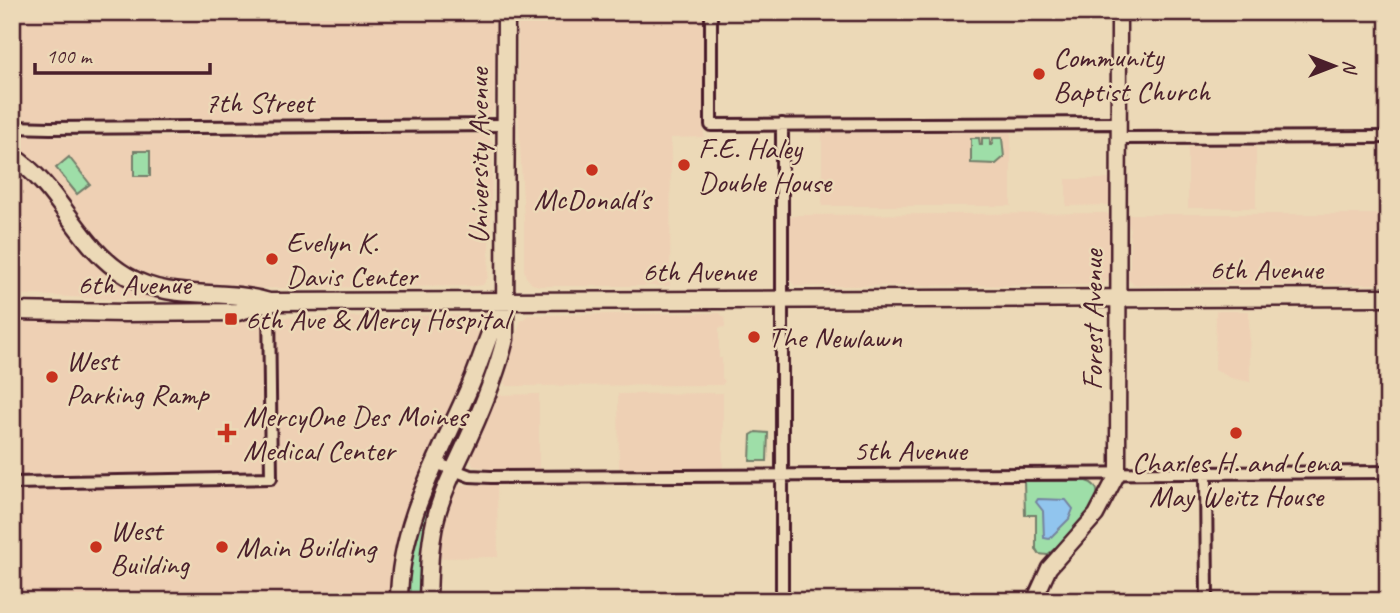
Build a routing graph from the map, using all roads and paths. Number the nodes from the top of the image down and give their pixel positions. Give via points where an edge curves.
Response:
1 (506, 12) edge
2 (710, 12) edge
3 (1119, 12) edge
4 (1119, 123) junction
5 (782, 124) junction
6 (505, 125) junction
7 (12, 127) edge
8 (1388, 137) edge
9 (1119, 138) junction
10 (12, 156) edge
11 (1118, 297) junction
12 (1388, 297) edge
13 (782, 299) junction
14 (505, 300) junction
15 (269, 303) junction
16 (12, 311) edge
17 (436, 463) junction
18 (453, 470) junction
19 (1388, 472) edge
20 (1118, 473) junction
21 (1206, 473) junction
22 (782, 475) junction
23 (12, 484) edge
24 (399, 601) edge
25 (428, 601) edge
26 (782, 601) edge
27 (1034, 601) edge
28 (1207, 601) edge

1 - 6 main road, University Avenue
2 - 5 street via 711,125
3 - 4 street, Forest Avenue
4 - 5 street
4 - 9 street, Forest Avenue
5 - 13 street
6 - 7 street, 7th Street
6 - 14 main road, University Avenue
8 - 9 street
9 - 11 street, Forest Avenue
10 - 15 main road via 48,187 95,251 129,277 173,292 239,295
11 - 12 main road, 6th Avenue
11 - 13 main road, 6th Avenue
11 - 20 street, Forest Avenue
13 - 14 main road, 6th Avenue
13 - 22 street
14 - 15 main road, 6th Avenue
14 - 17 main road, University Avenue
14 - 18 main road, University Avenue via 501,356
15 - 16 main road, 6th Avenue via 238,312
15 - 23 street via 271,478
17 - 18 street, 5th Avenue
17 - 24 main road, University Avenue via 407,534
18 - 22 street, 5th Avenue via 491,477
18 - 25 main road, University Avenue via 434,524
19 - 21 street, 5th Avenue
20 - 21 street, 5th Avenue
20 - 22 street, 5th Avenue
20 - 27 street, Forest Avenue via 1096,515 1048,568
21 - 28 street
22 - 26 street

